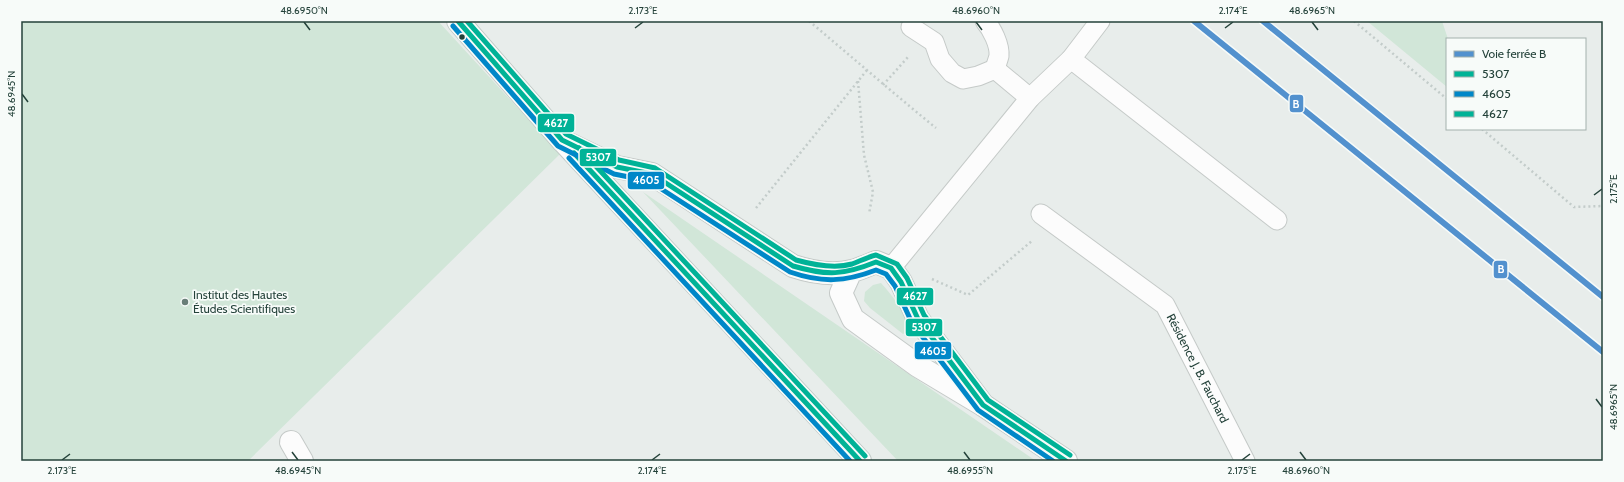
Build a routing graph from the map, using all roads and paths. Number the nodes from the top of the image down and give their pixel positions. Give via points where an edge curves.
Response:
1 (458, 21) edge
2 (809, 21) edge
3 (985, 21) edge
4 (1100, 21) edge
5 (1354, 21) edge
6 (918, 32) joint
7 (1071, 59) junction
8 (995, 69) junction
9 (867, 70) junction
10 (858, 81) junction
11 (882, 85) junction
12 (1030, 98) junction
13 (1446, 98) edge
14 (936, 128) dead end
15 (1483, 130) edge
16 (562, 140) junction
17 (1603, 206) edge
18 (752, 214) dead end
19 (869, 214) dead end
20 (1047, 219) joint
21 (1277, 220) dead end
22 (891, 268) junction
23 (851, 272) junction
24 (928, 277) dead end
25 (983, 405) junction
26 (292, 442) dead end
27 (302, 461) edge
28 (860, 461) edge
29 (1066, 461) edge
30 (1245, 461) edge

1 - 16 street
2 - 9 path
3 - 8 lane via 997,43 999,56
4 - 7 lane
5 - 13 path
6 - 8 lane via 934,42 940,59 952,73 964,79
6 - 11 path
7 - 12 lane
7 - 21 lane
8 - 12 lane
9 - 10 path
9 - 11 path
10 - 18 path
10 - 19 path via 864,155 873,192
11 - 14 path
12 - 22 lane
15 - 17 path via 1574,206
16 - 23 street via 617,167 652,174 793,266 823,273
16 - 28 street
20 - 24 path via 968,295
20 - 30 lane, Résidence J. B. Fauchard via 1165,305
22 - 23 street via 876,262
22 - 25 street via 901,282 918,319
23 - 25 street via 841,293 853,319 918,366
25 - 29 street
26 - 27 street

